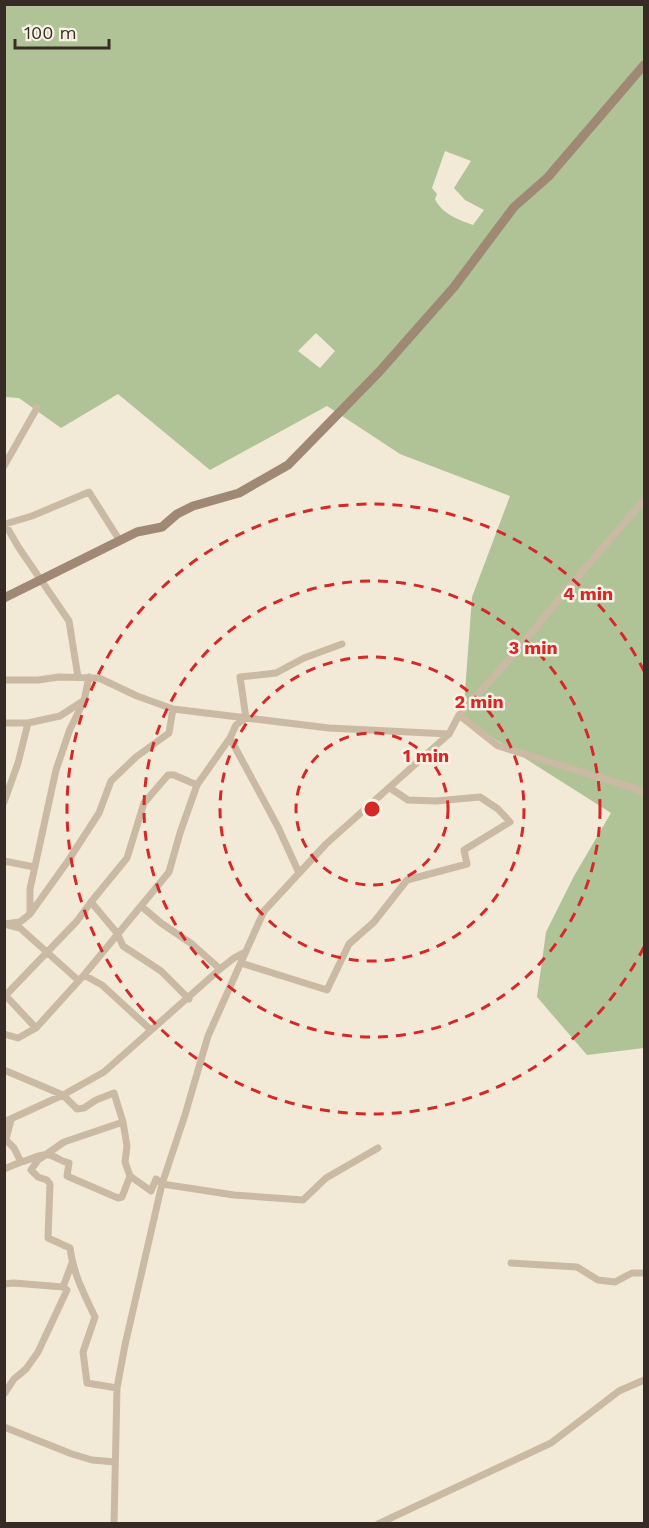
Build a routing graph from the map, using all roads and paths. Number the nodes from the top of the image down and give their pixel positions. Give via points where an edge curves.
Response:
1 (645, 65) edge
2 (37, 408) dead end
3 (4, 466) edge
4 (645, 500) edge
5 (120, 541) junction
6 (42, 580) junction
7 (4, 598) edge
8 (342, 644) dead end
9 (78, 677) junction
10 (89, 677) junction
11 (4, 680) edge
12 (84, 701) junction
13 (173, 709) junction
14 (459, 715) junction
15 (246, 718) junction
16 (4, 723) edge
17 (28, 723) junction
18 (449, 734) junction
19 (230, 738) junction
20 (197, 785) junction
21 (390, 788) junction
22 (645, 794) edge
23 (4, 802) edge
24 (4, 861) edge
25 (34, 867) junction
26 (299, 873) junction
27 (91, 902) junction
28 (141, 906) junction
29 (30, 914) junction
30 (5, 924) edge
31 (117, 933) junction
32 (48, 952) junction
33 (245, 952) junction
34 (241, 963) junction
35 (220, 969) junction
36 (81, 978) junction
37 (5, 996) edge
38 (189, 999) junction
39 (36, 1028) junction
40 (151, 1030) junction
41 (4, 1034) edge
42 (4, 1070) edge
43 (63, 1095) junction
44 (8, 1121) edge
45 (123, 1122) junction
46 (5, 1139) edge
47 (378, 1148) dead end
48 (48, 1155) junction
49 (21, 1162) junction
50 (4, 1169) edge
51 (130, 1176) junction
52 (162, 1184) junction
53 (72, 1263) junction
54 (511, 1263) dead end
55 (645, 1273) edge
56 (4, 1284) edge
57 (63, 1287) junction
58 (645, 1380) edge
59 (117, 1388) junction
60 (4, 1394) edge
61 (4, 1427) edge
62 (115, 1462) junction
63 (114, 1524) edge
64 (378, 1524) edge

1 - 5 street via 548,177 514,207 454,286 379,372 288,465 239,494 193,506 162,527 137,532
2 - 3 street
4 - 14 street
5 - 6 street
5 - 6 street via 88,492 5,524
6 - 7 street
6 - 9 street via 69,621
8 - 15 street via 276,673 240,677
9 - 10 street
9 - 11 street
10 - 12 street
10 - 13 street
12 - 17 street via 60,716
12 - 25 street via 56,770
13 - 15 street
13 - 29 street via 169,733 136,756 111,781 99,813
14 - 18 street
14 - 22 street via 498,747
15 - 18 street via 329,728
15 - 19 street via 236,725
16 - 17 street
17 - 23 street
18 - 21 street
19 - 20 street
19 - 26 street
20 - 27 street via 168,775 144,803 127,858
20 - 28 street via 169,872
21 - 26 street
21 - 34 street via 408,800 480,797 510,822 464,850 467,864 407,880 374,922 349,944 327,990
24 - 25 street
25 - 29 street
26 - 33 street via 264,911
27 - 31 street
27 - 32 street
28 - 31 street
28 - 35 street
29 - 30 street via 20,922
30 - 32 street via 20,928
31 - 36 street
31 - 38 street via 123,946 161,971
32 - 36 street
32 - 37 street
33 - 34 street
33 - 35 street
34 - 52 street via 208,1036
35 - 38 street
36 - 39 street
36 - 40 street via 102,985
37 - 39 street
38 - 40 street
39 - 41 street via 18,1038
40 - 43 street via 104,1072
42 - 43 street
43 - 44 street
43 - 45 street via 80,1109 114,1093
44 - 46 street
45 - 48 street via 64,1142
45 - 51 street via 125,1162
46 - 49 street
47 - 52 street via 326,1178 303,1200
48 - 49 street via 43,1153
48 - 51 street via 69,1163 67,1176 118,1198 122,1197
48 - 53 street via 31,1170 50,1184 48,1238 70,1248
49 - 50 street
51 - 52 street via 152,1191 156,1179
52 - 59 street
53 - 57 street
53 - 59 street via 94,1317 83,1352 87,1383
54 - 55 street via 577,1267 598,1280 615,1282 632,1273
56 - 57 street
57 - 60 street via 67,1290 38,1352
58 - 64 street via 619,1391 552,1443
59 - 62 street
61 - 62 street via 72,1454
62 - 63 street

